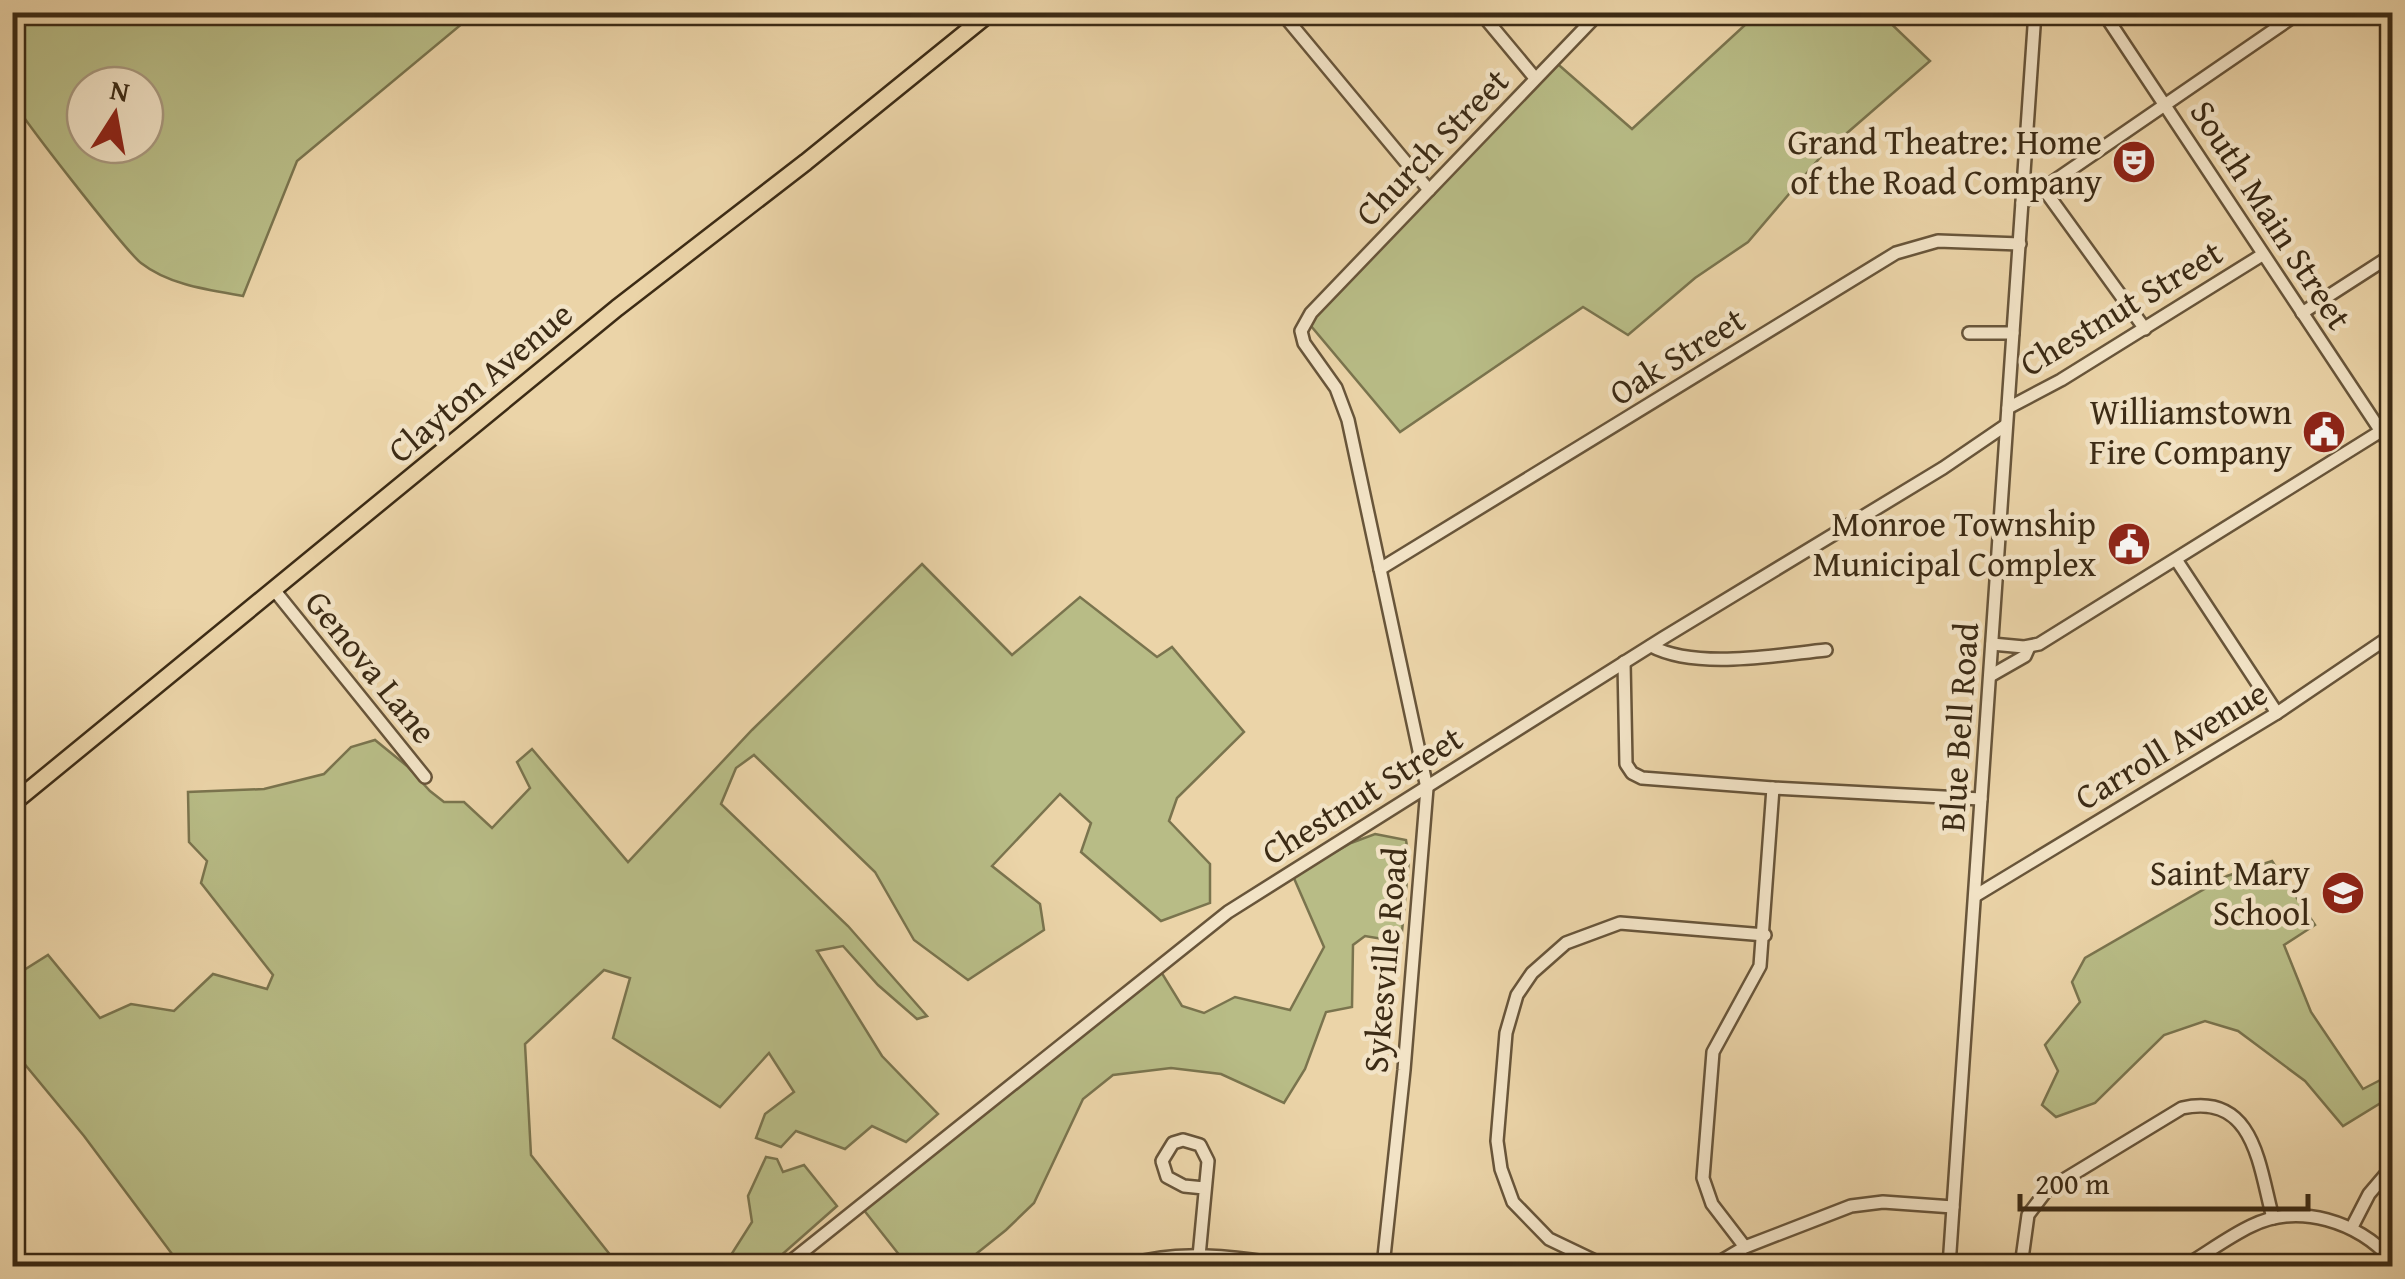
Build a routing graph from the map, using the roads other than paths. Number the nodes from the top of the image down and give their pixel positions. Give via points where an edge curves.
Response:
1 (990, 12) edge
2 (1281, 12) edge
3 (1480, 12) edge
4 (1600, 12) edge
5 (2035, 12) edge
6 (2103, 12) edge
7 (2300, 12) edge
8 (1536, 78) junction
9 (2165, 103) junction
10 (2043, 188) junction
11 (1429, 190) junction
12 (2022, 204) junction
13 (2020, 244) junction
14 (2392, 254) edge
15 (2262, 255) junction
16 (2302, 313) junction
17 (1304, 320) joint
18 (2145, 329) junction
19 (2014, 332) junction
20 (1969, 333) dead end
21 (2008, 408) junction
22 (2006, 425) junction
23 (2381, 431) junction
24 (2392, 448) edge
25 (2177, 561) junction
26 (1380, 569) junction
27 (275, 592) junction
28 (2392, 635) edge
29 (1992, 644) junction
30 (1651, 646) junction
31 (2030, 647) junction
32 (1826, 650) dead end
33 (1624, 662) junction
34 (1990, 676) junction
35 (2277, 713) junction
36 (425, 777) dead end
37 (1427, 788) junction
38 (1774, 788) junction
39 (1981, 799) junction
40 (12, 804) edge
41 (1975, 896) junction
42 (1765, 936) junction
43 (2392, 1167) edge
44 (1204, 1188) junction
45 (1953, 1206) junction
46 (2272, 1218) junction
47 (2352, 1227) junction
48 (1744, 1247) junction
49 (1200, 1256) junction
50 (2392, 1260) edge
51 (785, 1266) edge
52 (1124, 1266) edge
53 (1281, 1266) edge
54 (1383, 1266) edge
55 (1632, 1266) edge
56 (1714, 1266) edge
57 (1949, 1266) edge
58 (2021, 1266) edge
59 (2185, 1266) edge

1 - 27 main road, Clayton Avenue via 617,308
2 - 11 street
3 - 8 street
4 - 8 street, Church Street
5 - 12 street, Blue Bell Road
6 - 9 street, South Main Street
7 - 9 street
8 - 11 street, Church Street
9 - 10 street
9 - 15 street, South Main Street
10 - 12 street
10 - 18 street
11 - 17 street, Church Street
12 - 13 street, Blue Bell Road
13 - 19 street, Blue Bell Road
13 - 26 street, Oak Street via 1938,241 1896,253
14 - 16 street
15 - 16 street, South Main Street
15 - 18 street, Chestnut Street
16 - 23 street, South Main Street
17 - 26 street, Sykesville Road via 1304,343 1336,388 1348,420
18 - 21 street, Chestnut Street
19 - 20 street
19 - 21 street, Blue Bell Road
21 - 22 street, Blue Bell Road
22 - 29 street, Blue Bell Road
22 - 30 street, Chestnut Street
23 - 24 street, South Main Street
23 - 25 street
25 - 31 street
25 - 35 street
26 - 37 street, Sykesville Road
27 - 36 street, Genova Lane
27 - 40 main road, Clayton Avenue
28 - 35 street, Carroll Avenue
29 - 31 street
29 - 34 street, Blue Bell Road
30 - 32 street via 1704,658
30 - 33 street, Chestnut Street
31 - 34 street
33 - 37 street, Chestnut Street
33 - 38 street via 1625,752 1632,773
34 - 39 street, Blue Bell Road
35 - 41 street, Carroll Avenue
37 - 51 street, Chestnut Street via 1228,912
37 - 54 street, Sykesville Road
38 - 39 street
38 - 42 street
39 - 41 street, Blue Bell Road
41 - 45 street, Blue Bell Road
42 - 48 street via 1760,966 1714,1052 1705,1142 1703,1178 1712,1204
42 - 55 street via 1620,923 1566,943 1517,995 1506,1034 1497,1140 1513,1202 1549,1239 1594,1261
43 - 47 street
44 - 44 street via 1208,1161 1200,1144 1172,1143 1162,1162 1167,1177
44 - 49 street
45 - 48 street via 1851,1206
45 - 57 street, Blue Bell Road
46 - 47 street via 2308,1217
46 - 58 street via 2250,1134 2230,1112 2202,1104 2182,1108 2048,1190 2028,1214
46 - 59 street
47 - 50 street
48 - 56 street
49 - 52 street
49 - 53 street

